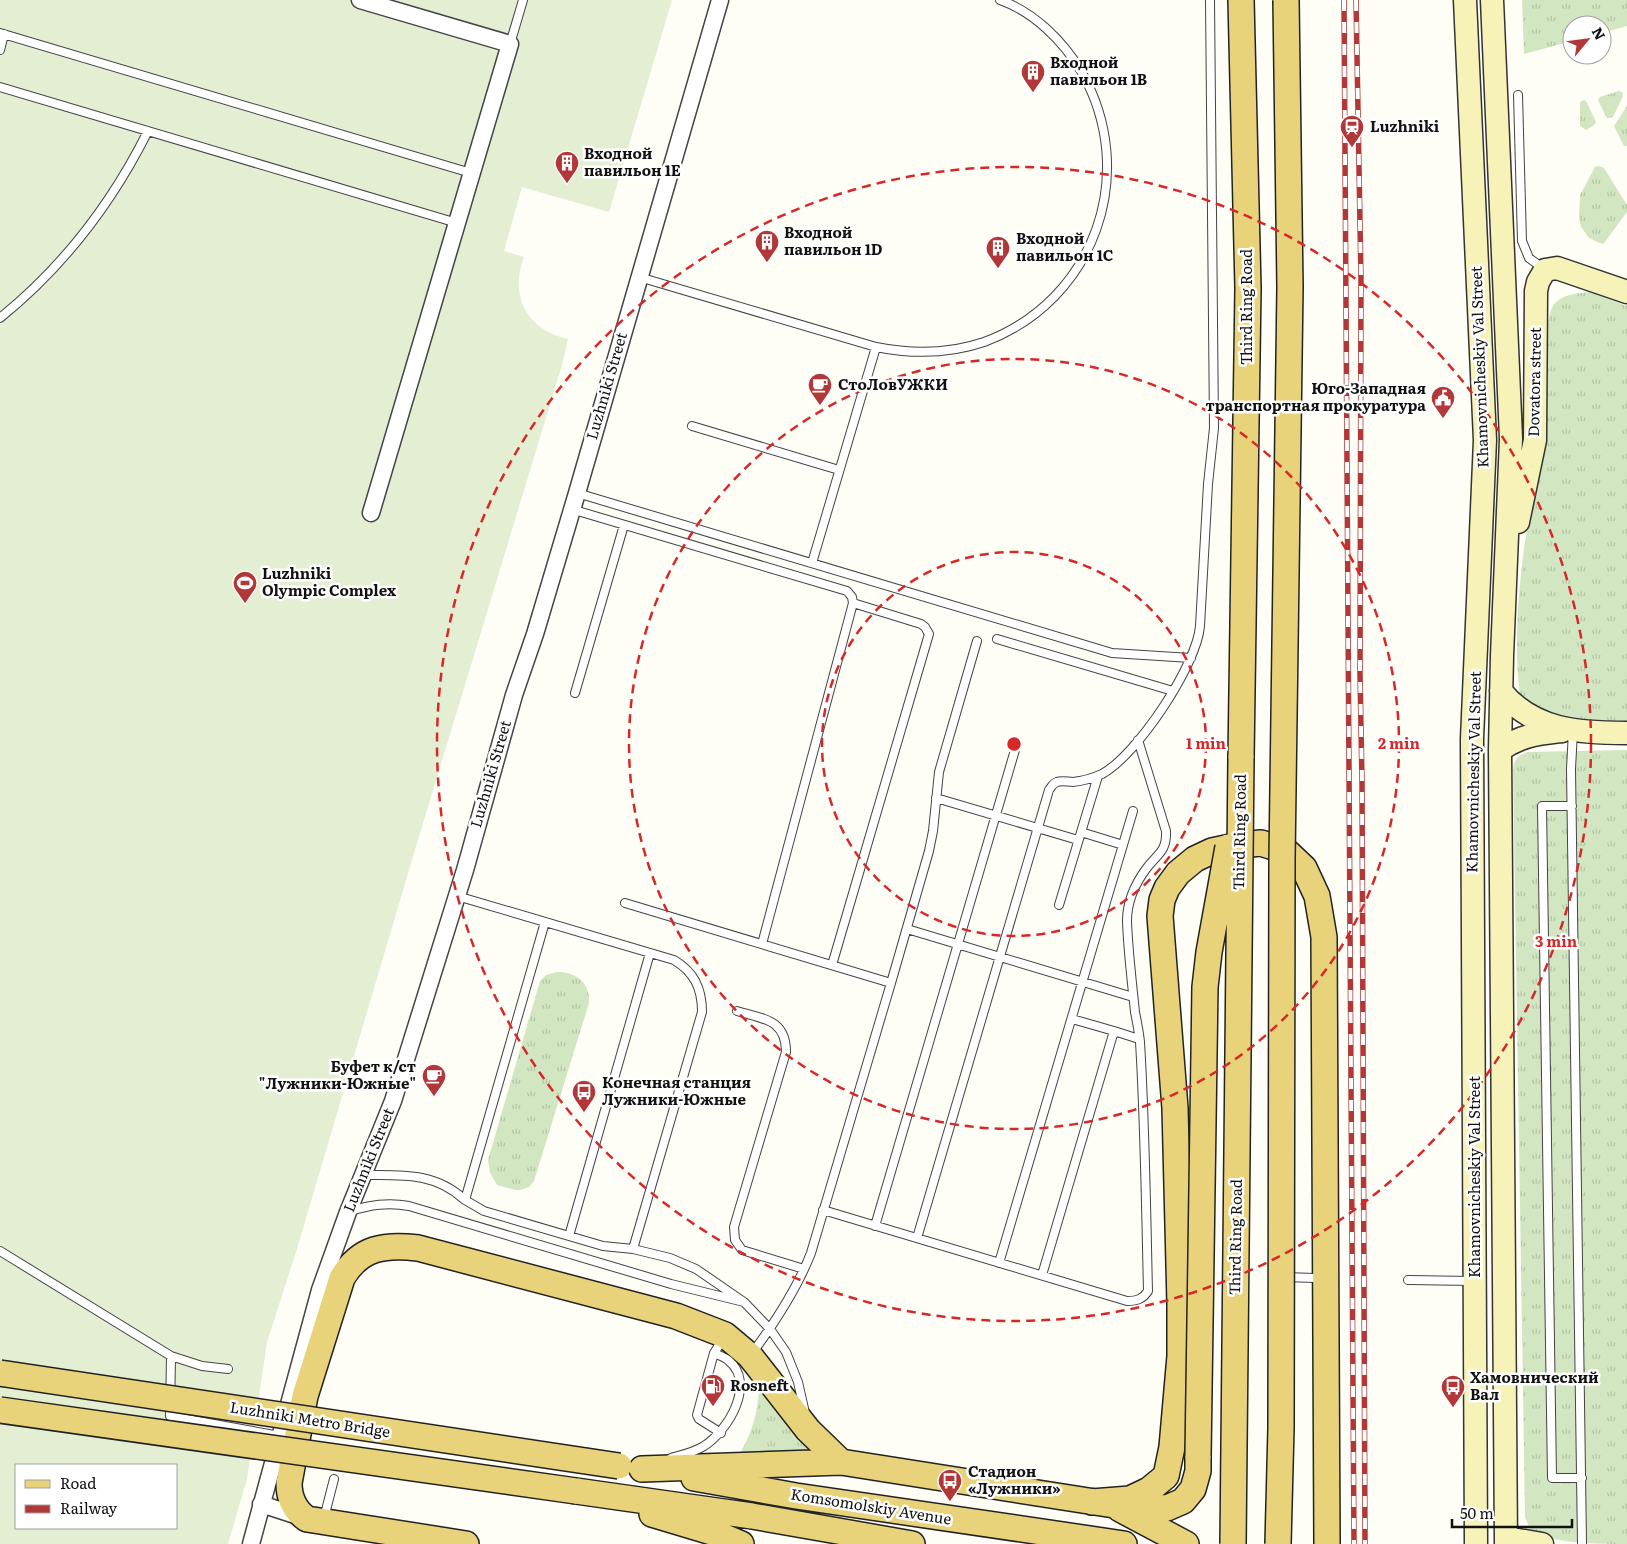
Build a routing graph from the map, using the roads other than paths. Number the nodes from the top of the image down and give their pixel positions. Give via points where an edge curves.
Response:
1 (360, 0) edge
2 (523, 0) edge
3 (720, 0) edge
4 (1000, 0) edge
5 (1210, 0) edge
6 (1241, 0) edge
7 (1286, 0) edge
8 (1465, 0) edge
9 (1492, 0) edge
10 (2, 34) edge
11 (510, 44) junction
12 (0, 50) edge
13 (0, 87) edge
14 (1518, 95) dead end
15 (148, 131) junction
16 (472, 173) junction
17 (457, 223) junction
18 (1545, 270) junction
19 (639, 277) junction
20 (1627, 292) edge
21 (0, 318) edge
22 (876, 347) junction
23 (692, 426) dead end
24 (839, 470) junction
25 (577, 493) junction
26 (571, 509) junction
27 (370, 513) dead end
28 (624, 525) junction
29 (812, 563) junction
30 (1506, 579) junction
31 (853, 604) junction
32 (996, 638) dead end
33 (977, 641) dead end
34 (1190, 658) junction
35 (1173, 691) junction
36 (1501, 691) junction
37 (575, 692) dead end
38 (1564, 728) junction
39 (1627, 733) edge
40 (1138, 740) junction
41 (1500, 743) junction
42 (1015, 750) dead end
43 (1241, 758) junction
44 (1473, 762) junction
45 (1098, 776) junction
46 (936, 798) junction
47 (1572, 806) junction
48 (1133, 811) dead end
49 (996, 816) junction
50 (1038, 828) junction
51 (1079, 836) junction
52 (1123, 845) junction
53 (457, 896) junction
54 (625, 903) dead end
55 (1059, 905) dead end
56 (545, 922) junction
57 (907, 929) junction
58 (762, 944) junction
59 (958, 944) junction
60 (650, 953) junction
61 (1000, 957) junction
62 (832, 965) junction
63 (1083, 981) junction
64 (891, 982) junction
65 (1134, 996) junction
66 (737, 1011) dead end
67 (1072, 1019) junction
68 (1114, 1031) junction
69 (1140, 1039) junction
70 (363, 1176) junction
71 (465, 1200) junction
72 (824, 1210) junction
73 (348, 1212) junction
74 (875, 1226) junction
75 (569, 1236) junction
76 (917, 1238) junction
77 (634, 1249) junction
78 (0, 1252) edge
79 (999, 1263) junction
80 (804, 1269) junction
81 (1042, 1275) junction
82 (1275, 1277) dead end
83 (1315, 1278) dead end
84 (1408, 1280) dead end
85 (1475, 1282) junction
86 (744, 1302) junction
87 (770, 1329) junction
88 (720, 1344) junction
89 (171, 1356) junction
90 (750, 1356) junction
91 (228, 1368) dead end
92 (0, 1373) edge
93 (0, 1410) edge
94 (1281, 1428) junction
95 (808, 1430) junction
96 (721, 1433) junction
97 (280, 1436) junction
98 (841, 1462) junction
99 (631, 1468) junction
100 (1582, 1478) junction
101 (334, 1479) dead end
102 (576, 1491) junction
103 (261, 1504) junction
104 (1103, 1504) junction
105 (315, 1521) junction
106 (1506, 1541) edge
107 (251, 1544) edge
108 (466, 1544) edge
109 (741, 1544) edge
110 (912, 1544) edge
111 (1124, 1544) edge
112 (1186, 1544) edge
113 (1233, 1544) edge
114 (1278, 1544) edge
115 (1289, 1544) edge
116 (1327, 1544) edge
117 (1476, 1544) edge
118 (1542, 1544) edge
119 (1582, 1544) edge

1 - 11 street
2 - 11 lane
3 - 19 street, Luzhniki Street
4 - 22 lane via 1045,28 1067,52 1088,85 1104,129 1108,164 1100,220 1084,257 1060,292 1013,328 982,342 952,350 905,352
5 - 34 lane via 1214,428 1199,635
6 - 43 main road, Third Ring Road via 1248,288
7 - 94 main road, bridge via 1290,287 1282,859
8 - 44 main road, Khamovnicheskiy Val Street via 1485,440
9 - 30 main road, Khamovnicheskiy Val Street via 1511,439
10 - 12 lane
10 - 16 lane
11 - 16 street
13 - 15 lane
14 - 18 lane via 1522,242 1529,258
15 - 17 lane
15 - 21 lane via 114,191 83,234 47,275
16 - 17 street
17 - 27 street
18 - 20 main road via 1558,268
18 - 30 main road, Dovatora street via 1536,291 1535,440
19 - 22 lane
19 - 25 street, Luzhniki Street
22 - 24 lane
23 - 24 lane
24 - 29 lane
25 - 26 street, Luzhniki Street
25 - 29 lane
26 - 28 lane
26 - 53 street, Luzhniki Street
28 - 31 lane via 847,591
28 - 37 lane
29 - 34 lane via 1112,653
30 - 36 main road, Khamovnicheskiy Val Street
31 - 58 lane
31 - 62 lane via 921,624 929,634
32 - 35 lane
33 - 46 lane via 939,772
34 - 35 lane
35 - 40 lane
36 - 38 main road via 1529,716
36 - 41 main road, Khamovnicheskiy Val Street
38 - 39 main road
38 - 41 main road
38 - 47 lane
40 - 45 lane via 1120,760
40 - 65 lane via 1166,837 1161,854 1147,867 1129,904 1127,920
41 - 44 main road via 1489,744
41 - 106 main road, Khamovnicheskiy Val Street
42 - 49 lane
43 - 104 main road, bridge via 1206,987 1198,1471 1193,1489 1183,1501 1168,1508
43 - 113 main road, Third Ring Road, bridge
44 - 85 main road, Khamovnicheskiy Val Street
45 - 50 lane via 1053,784
45 - 51 lane
46 - 49 lane
46 - 57 lane via 930,851
47 - 100 lane
47 - 100 lane via 1542,806 1552,1478
48 - 52 lane
49 - 50 lane
49 - 59 lane
50 - 51 lane
50 - 61 lane
51 - 52 lane
51 - 55 lane
52 - 63 lane
53 - 56 lane
53 - 70 street, Luzhniki Street via 393,1101
54 - 58 lane
56 - 60 lane
56 - 71 lane
57 - 59 lane
57 - 64 lane
58 - 62 lane
59 - 61 lane
59 - 74 lane
60 - 75 lane
60 - 77 lane via 674,960 694,976 699,986 702,1012
61 - 63 lane
61 - 76 lane
62 - 64 lane
63 - 65 lane
63 - 67 lane
64 - 72 lane
65 - 69 lane
66 - 80 lane via 772,1021 778,1026 786,1041 786,1052 734,1227 735,1240 742,1250
67 - 68 lane
67 - 79 lane
68 - 69 lane
68 - 81 lane
69 - 81 lane via 1148,1291 1143,1298 1127,1301
70 - 71 lane via 398,1175 430,1179 454,1190
70 - 73 street, Luzhniki Street
71 - 75 lane via 484,1211
72 - 74 lane
72 - 80 lane
73 - 86 lane via 375,1204 409,1206 671,1284
73 - 97 street, Luzhniki Street via 320,1290
74 - 76 lane
75 - 77 lane via 603,1246
76 - 79 lane
77 - 86 lane via 682,1263
78 - 89 lane
79 - 81 lane
80 - 87 lane
82 - 83 lane
84 - 85 lane
85 - 117 main road, Khamovnicheskiy Val Street
86 - 87 lane
87 - 90 lane
87 - 95 lane via 793,1369
88 - 90 main road
88 - 96 lane via 738,1374 740,1391 734,1414
88 - 96 lane via 697,1415
88 - 105 main road via 676,1316 418,1248 395,1245 374,1250 360,1257 342,1278 306,1396 289,1494 301,1515
89 - 91 lane via 202,1366
89 - 97 lane via 170,1416
90 - 95 main road
92 - 99 main road, Luzhniki Metro Bridge, bridge
93 - 102 main road, bridge
94 - 114 main road, bridge
94 - 115 main road, bridge
95 - 98 main road
96 - 99 lane via 703,1447
97 - 103 street, Luzhniki Street
98 - 99 main road
98 - 104 main road
99 - 111 main road, Komsomolskiy Avenue via 796,1496
100 - 119 lane
101 - 105 lane
102 - 109 main road via 715,1533
102 - 110 main road, Komsomolskiy Avenue via 752,1516
103 - 105 street
103 - 107 street, Luzhniki Street
104 - 112 main road
104 - 116 main road via 1130,1499 1149,1490 1166,1476 1172,1447 1180,1356 1180,1294 1175,1108 1161,935 1162,900 1178,873 1196,859 1240,845 1262,843 1286,851 1304,868 1317,896 1324,937
105 - 108 main road
106 - 118 main road

